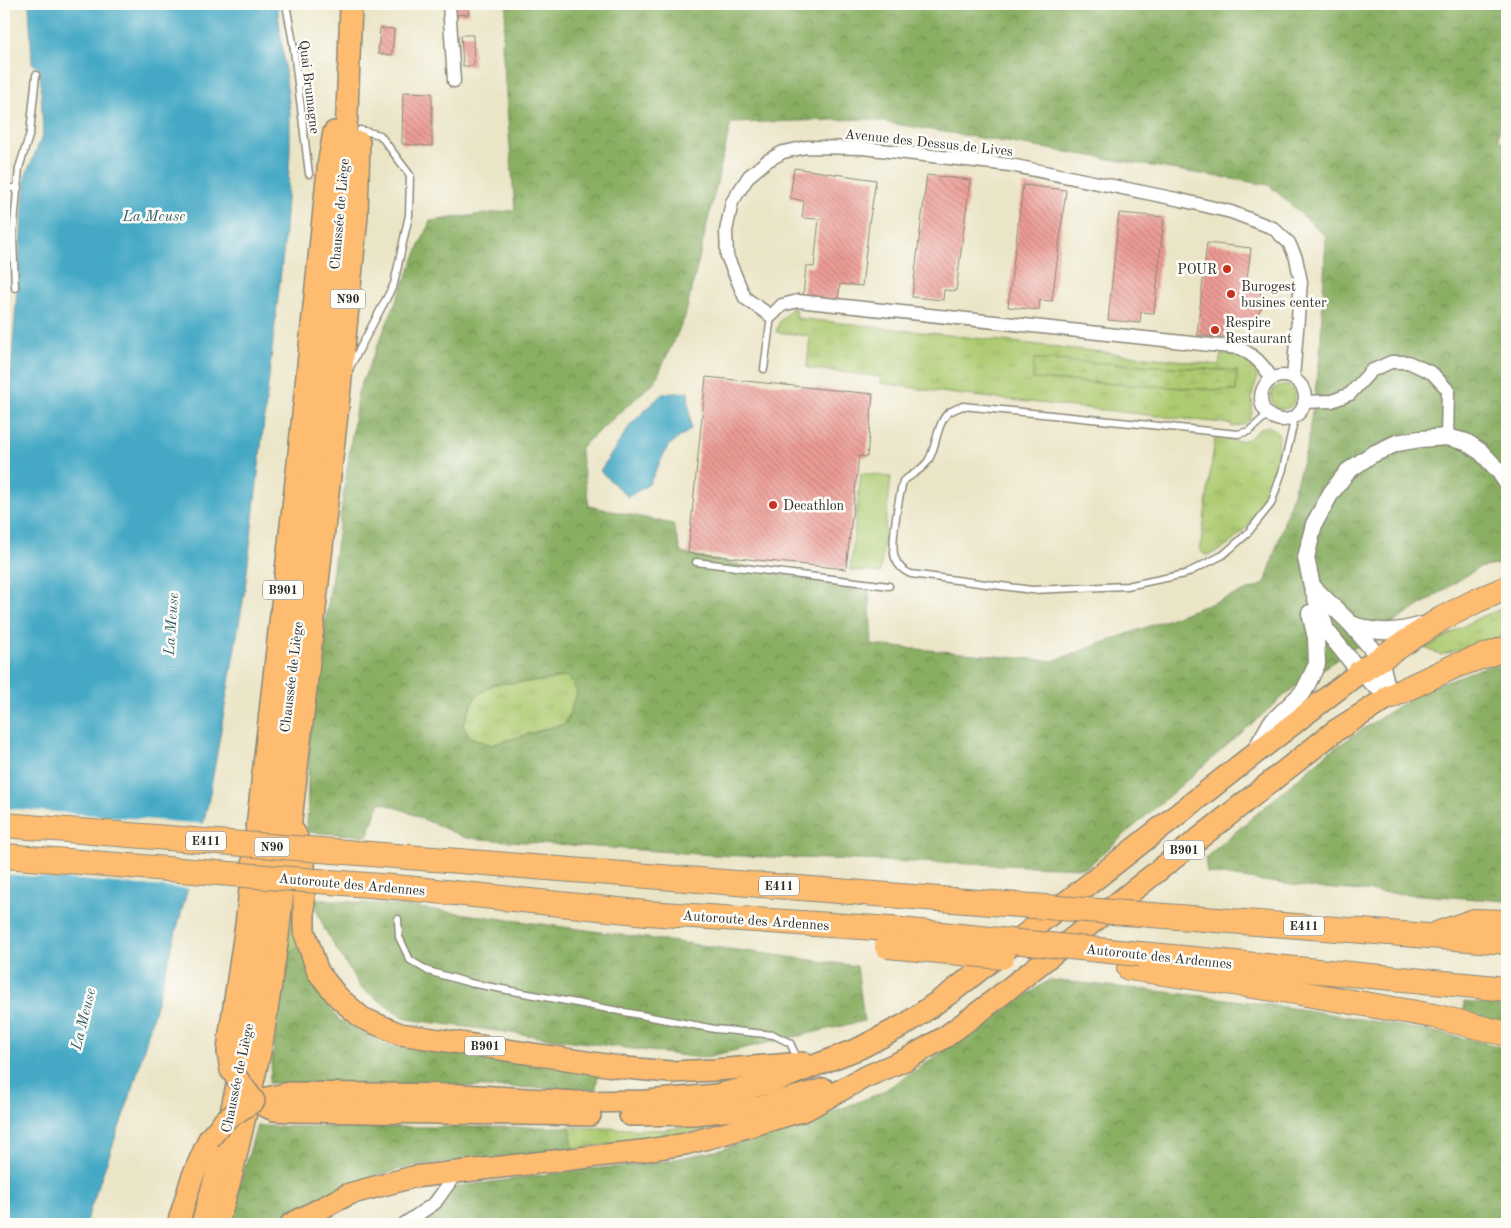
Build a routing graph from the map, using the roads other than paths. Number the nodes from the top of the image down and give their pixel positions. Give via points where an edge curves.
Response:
1 (286, 4) edge
2 (351, 4) edge
3 (449, 4) edge
4 (36, 75) dead end
5 (454, 80) dead end
6 (353, 122) junction
7 (309, 174) dead end
8 (4, 188) edge
9 (18, 188) junction
10 (13, 236) junction
11 (4, 247) edge
12 (15, 288) dead end
13 (771, 316) junction
14 (764, 368) dead end
15 (1293, 378) junction
16 (1272, 379) junction
17 (340, 388) junction
18 (1304, 402) junction
19 (1268, 414) junction
20 (1295, 416) junction
21 (1447, 437) junction
22 (1507, 483) edge
23 (696, 562) dead end
24 (889, 586) dead end
25 (1312, 586) junction
26 (1507, 588) edge
27 (1441, 618) junction
28 (1351, 624) junction
29 (1507, 648) edge
30 (1380, 658) junction
31 (1360, 672) junction
32 (1389, 697) junction
33 (1253, 755) junction
34 (291, 823) junction
35 (4, 825) edge
36 (4, 856) edge
37 (398, 919) dead end
38 (1507, 922) edge
39 (1430, 936) junction
40 (1507, 942) edge
41 (1134, 961) junction
42 (1507, 989) edge
43 (1507, 1034) edge
44 (828, 1061) junction
45 (800, 1064) junction
46 (863, 1078) junction
47 (254, 1101) junction
48 (290, 1102) junction
49 (457, 1172) junction
50 (178, 1224) edge
51 (202, 1224) edge
52 (217, 1224) edge
53 (291, 1224) edge
54 (404, 1224) edge

1 - 7 lane, Quai Brumagne
2 - 6 main road, Chaussée de Liège / N90
3 - 5 street
4 - 9 lane via 30,133 19,168
6 - 17 main road, Chaussée de Liège / N90 via 357,216
6 - 17 lane via 380,135 410,175 409,215 394,284
6 - 47 main road, B901, bridge via 335,130 329,160 248,905 228,1052 231,1070
6 - 51 main road, Chaussée de Liège / N90 via 342,181 315,466 261,942 247,1041
8 - 9 lane
9 - 10 lane
10 - 11 lane
10 - 12 lane
13 - 14 lane
13 - 15 street, Avenue des Dessus de Lives via 745,298 727,256 726,231 732,202 749,176 767,160 783,152 807,147 863,148 1010,165 1231,212 1272,228 1289,243 1301,282
13 - 16 street via 782,305 798,301 1239,348 1262,364
15 - 16 street via 1278,376
15 - 18 street via 1304,390
16 - 19 street via 1262,391 1261,399
17 - 34 main road, Chaussée de Liège / N90
18 - 20 street
18 - 21 street via 1332,401 1350,394 1370,371 1391,362 1408,362 1432,373 1448,390
19 - 20 street via 1280,420
19 - 20 lane via 1249,431 1238,434 963,406 945,418 926,464 902,481 894,556 903,571 911,574 1032,590 1127,586 1185,574 1223,555 1247,534 1271,504
21 - 22 street via 1466,442 1481,452
21 - 25 street via 1397,442 1348,471 1314,524 1306,558
23 - 24 lane
25 - 28 street
25 - 31 street via 1326,630
25 - 33 street via 1310,613 1316,638 1317,664 1304,691 1271,723
26 - 27 highway, B901
27 - 28 street via 1395,632
27 - 30 highway, B901
28 - 30 street
29 - 32 highway, B901 via 1454,666
30 - 31 highway, B901
30 - 32 street
31 - 32 street
31 - 33 main road, B901
32 - 46 main road, B901 via 1335,731 945,1037
33 - 44 main road, B901 via 953,991 906,1024
34 - 45 main road, B901 via 304,856 304,931 318,972 338,997 362,1018 400,1034 626,1068 671,1072
34 - 52 main road, Chaussée de Liège / N90 via 262,1043
35 - 39 highway, E411, bridge
36 - 41 highway, Autoroute des Ardennes / E411, bridge via 406,888
37 - 45 lane via 399,937 410,960 428,971 470,983 715,1029 774,1035 790,1043
38 - 39 highway via 1474,921
39 - 40 highway, E411
41 - 42 highway, Autoroute des Ardennes / E411
41 - 43 highway via 1434,1016
44 - 45 main road, B901
44 - 48 main road, B901 via 773,1082 732,1092 647,1101 577,1102 461,1095
46 - 48 main road, B901 via 760,1107 695,1114 548,1116
46 - 49 main road, B901 via 805,1110 685,1144
47 - 48 main road, B901
47 - 50 main road, B901, bridge via 226,1120 209,1139 192,1178
49 - 53 main road, B901 via 413,1177 349,1194
49 - 54 street via 435,1204

